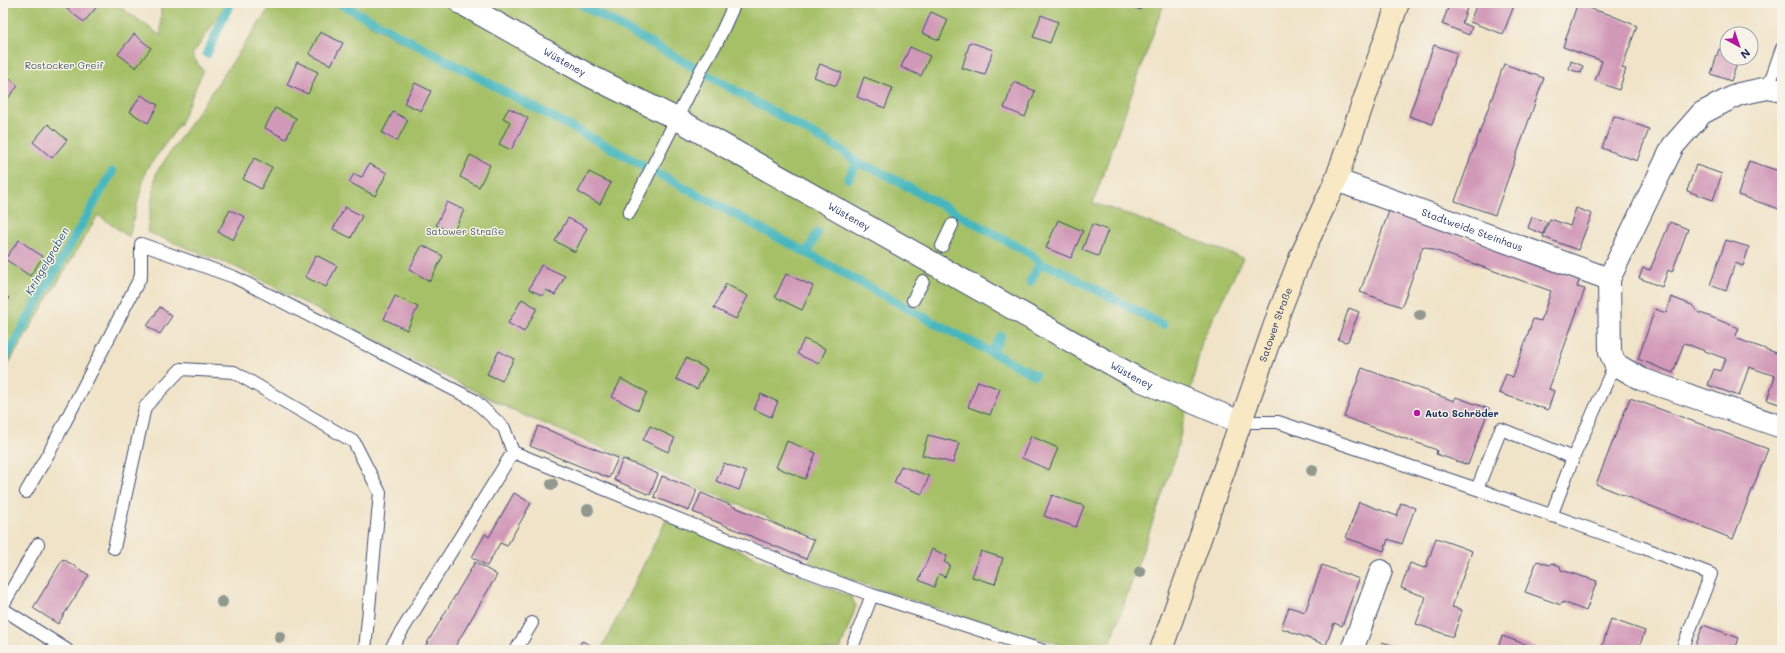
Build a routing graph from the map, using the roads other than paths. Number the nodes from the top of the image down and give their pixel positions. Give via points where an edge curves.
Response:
1 (461, 3) edge
2 (735, 3) edge
3 (1398, 3) edge
4 (1782, 48) edge
5 (1775, 90) edge
6 (677, 119) junction
7 (1336, 180) junction
8 (629, 212) dead end
9 (952, 225) dead end
10 (942, 246) dead end
11 (1609, 279) junction
12 (923, 281) dead end
13 (913, 300) dead end
14 (1615, 364) junction
15 (1240, 422) junction
16 (1782, 427) edge
17 (514, 452) junction
18 (1574, 458) junction
19 (1477, 489) junction
20 (26, 492) dead end
21 (1551, 516) junction
22 (38, 544) dead end
23 (114, 548) dead end
24 (1381, 571) dead end
25 (872, 595) junction
26 (3, 605) edge
27 (3, 609) edge
28 (532, 623) dead end
29 (67, 650) edge
30 (365, 650) edge
31 (390, 650) edge
32 (516, 650) edge
33 (851, 650) edge
34 (1040, 650) edge
35 (1161, 650) edge
36 (1352, 650) edge
37 (1682, 650) edge

1 - 6 street, Wüsteney via 590,76
2 - 6 lane
3 - 7 main road, Satower Straße
4 - 5 lane
5 - 11 street via 1739,94 1702,113 1673,146
6 - 8 lane
6 - 15 street, Wüsteney via 1140,380
7 - 11 street, Stadtweide Steinhaus
7 - 15 main road, Satower Straße via 1298,263
9 - 10 lane
11 - 14 street via 1610,352
12 - 13 lane
14 - 16 street via 1641,379
14 - 18 lane
15 - 19 lane via 1278,422
15 - 35 main road, Satower Straße
17 - 20 lane via 504,428 474,400 234,277 141,244 141,276
17 - 25 lane via 804,570
17 - 31 lane
18 - 19 lane via 1501,429
18 - 21 lane
19 - 21 lane
21 - 37 lane via 1711,574
22 - 26 lane
23 - 30 lane via 145,407 181,369 234,372 354,442 380,493
24 - 36 street
25 - 33 lane
25 - 34 lane
27 - 29 lane
28 - 32 lane

